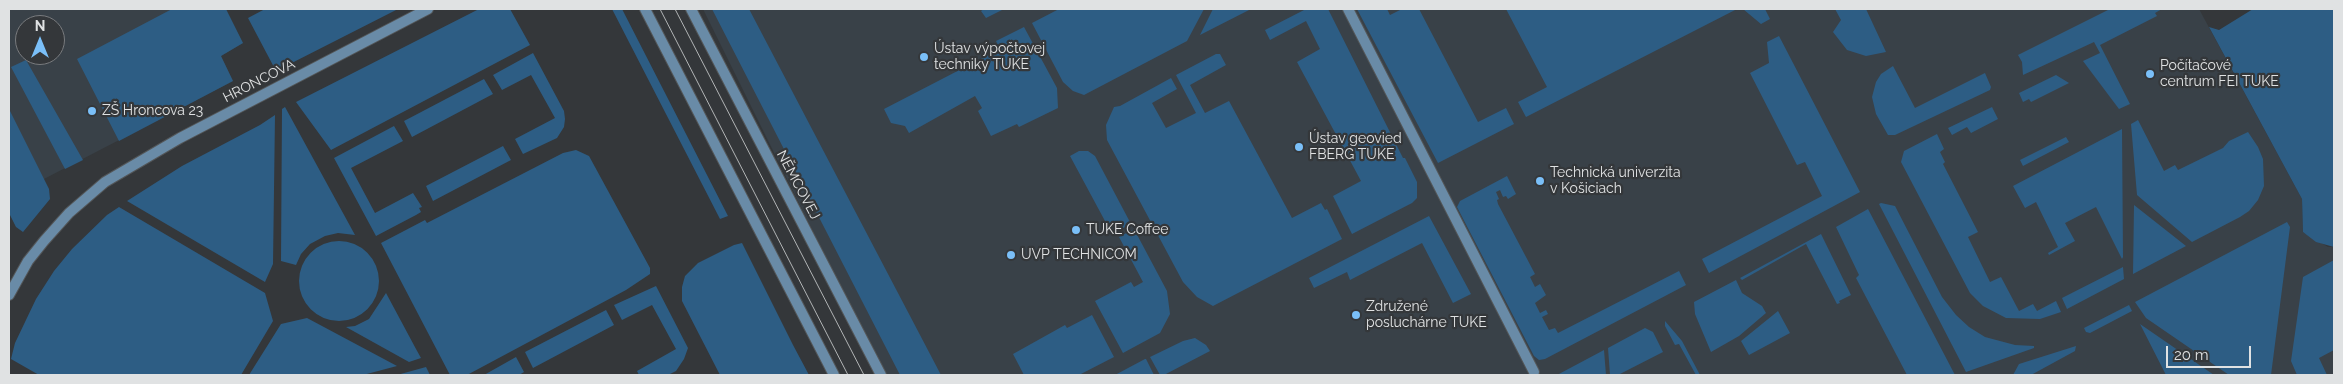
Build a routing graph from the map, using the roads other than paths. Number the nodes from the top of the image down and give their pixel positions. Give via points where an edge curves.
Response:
1 (428, 9) edge
2 (644, 9) edge
3 (690, 9) edge
4 (1348, 9) edge
5 (9, 295) edge
6 (1534, 372) dead end
7 (834, 375) edge
8 (881, 375) edge

1 - 5 street, HRONCOVA via 180,138 105,182 69,213 44,241 28,261
2 - 7 street
3 - 8 street, NĚMCOVEJ
4 - 6 street

